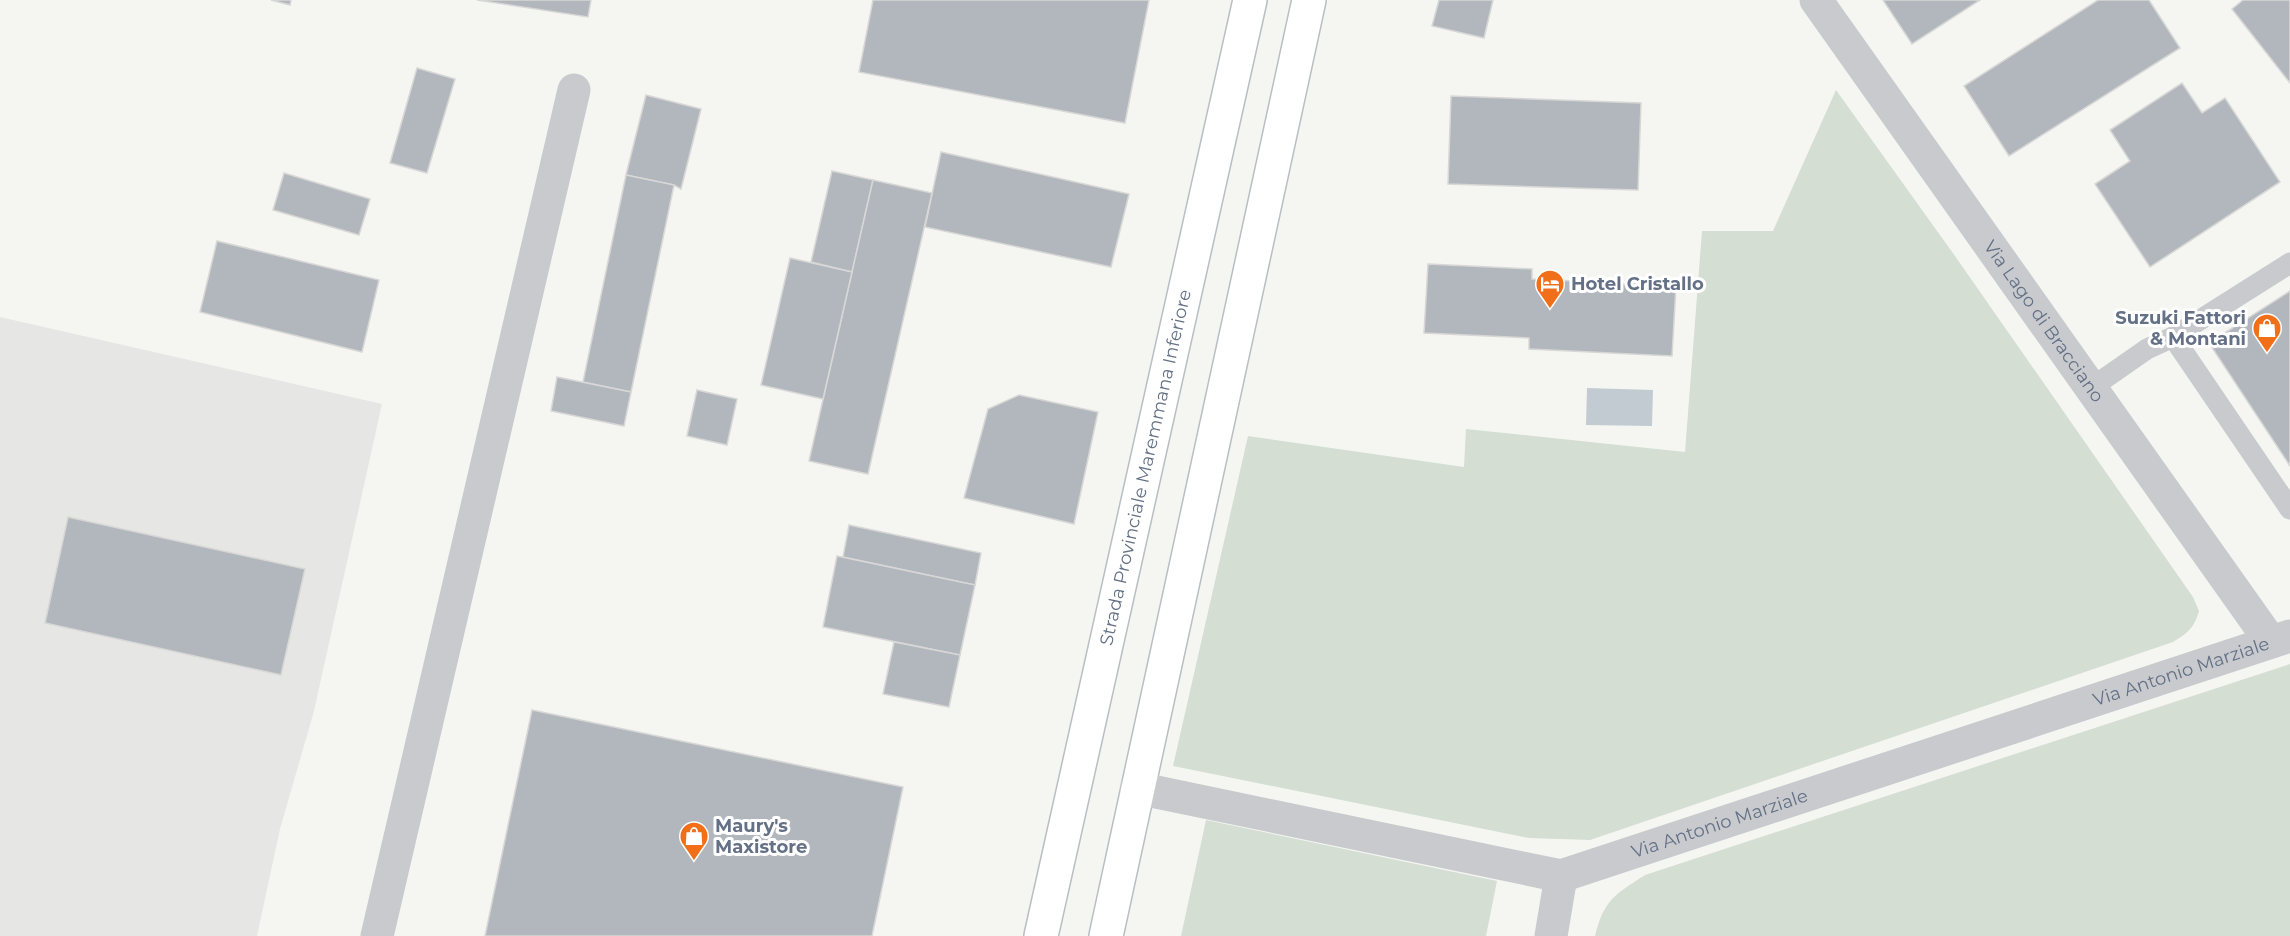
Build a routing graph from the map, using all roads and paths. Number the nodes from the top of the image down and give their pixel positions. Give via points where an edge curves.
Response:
1 (1250, 0) edge
2 (1309, 0) edge
3 (1816, 0) edge
4 (574, 90) dead end
5 (2290, 263) edge
6 (2173, 337) junction
7 (2091, 388) junction
8 (2290, 509) edge
9 (2281, 639) edge
10 (1137, 789) junction
11 (1561, 876) junction
12 (377, 936) edge
13 (1041, 936) edge
14 (1106, 936) edge
15 (1551, 936) edge

1 - 13 main road, Strada Provinciale Maremmana Inferiore
2 - 10 main road
3 - 7 street, Via Lago di Bracciano
4 - 12 street
5 - 6 lane
6 - 7 lane via 2147,349
6 - 8 lane
7 - 9 street, Via Lago di Bracciano
9 - 11 street, Via Antonio Marziale
10 - 11 street, Via Antonio Marziale
10 - 14 main road
11 - 15 street

